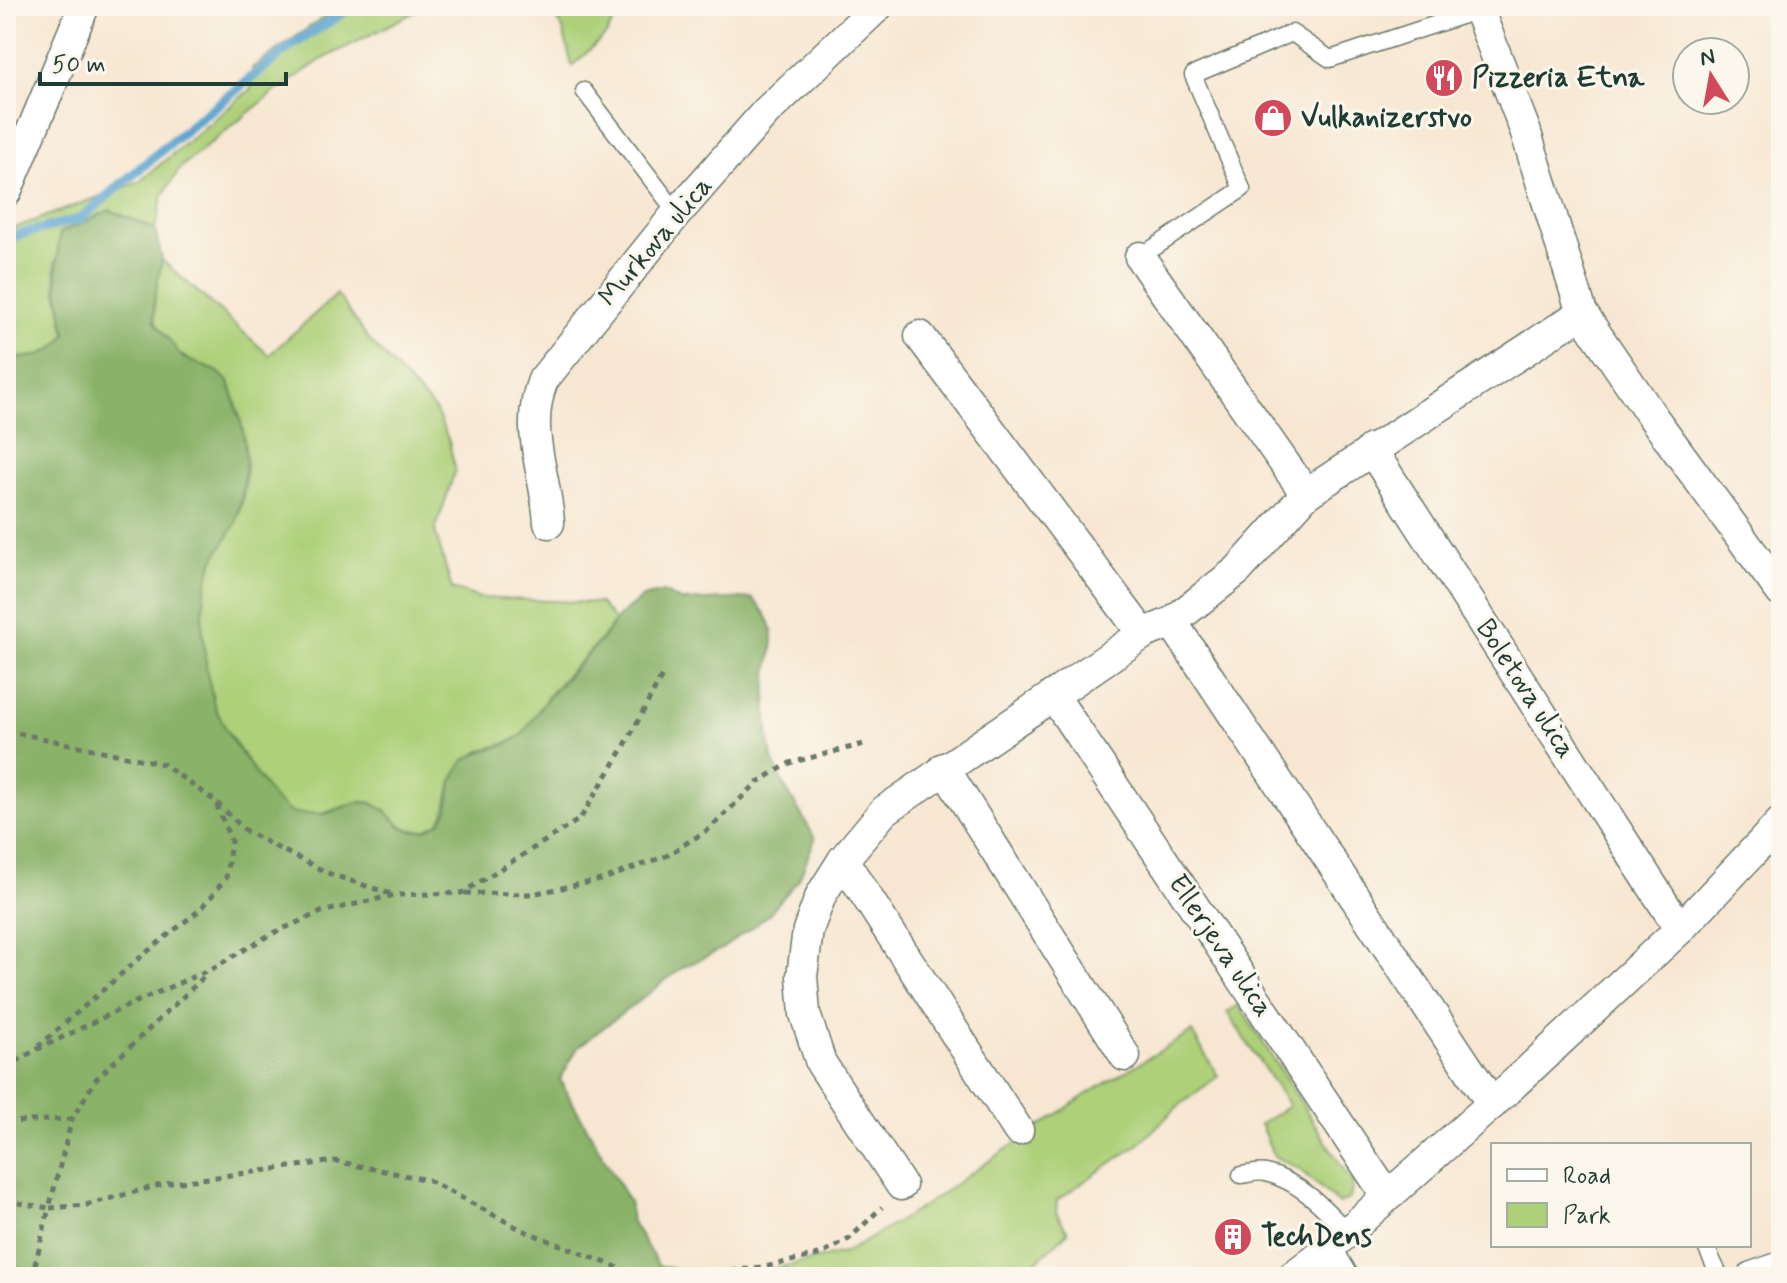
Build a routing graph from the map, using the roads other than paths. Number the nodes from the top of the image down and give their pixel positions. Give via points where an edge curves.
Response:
1 (84, 6) edge
2 (878, 6) edge
3 (1478, 8) edge
4 (584, 91) dead end
5 (6, 192) edge
6 (677, 213) junction
7 (1140, 257) joint
8 (1582, 313) junction
9 (920, 336) dead end
10 (1371, 449) junction
11 (1306, 494) junction
12 (549, 523) dead end
13 (1781, 592) edge
14 (1172, 622) junction
15 (1143, 634) junction
16 (1053, 695) junction
17 (944, 768) junction
18 (1781, 822) edge
19 (843, 860) junction
20 (1680, 929) junction
21 (1125, 1056) dead end
22 (1492, 1104) junction
23 (1018, 1130) dead end
24 (1241, 1175) dead end
25 (901, 1185) road end
26 (1387, 1196) junction
27 (1337, 1241) junction
28 (1706, 1247) edge
29 (1781, 1267) edge
30 (1292, 1277) edge
31 (1343, 1277) edge
32 (1720, 1277) edge
33 (1752, 1277) edge

1 - 5 street
2 - 6 street, Murkova ulica via 766,112
3 - 7 lane via 1330,59 1292,33 1193,75 1242,189
3 - 8 street via 1525,130
4 - 6 lane
6 - 12 street, Murkova ulica via 543,380 533,418
7 - 11 street
8 - 10 street
8 - 13 street
9 - 15 street
10 - 11 street
10 - 20 street, Boletova ulica
11 - 14 street via 1238,570
14 - 15 street
14 - 22 street
15 - 16 street
16 - 17 street
16 - 26 street, Ellerjeva ulica
17 - 19 street via 884,811
17 - 21 street
18 - 20 street
19 - 23 street
19 - 25 street via 821,895 808,930 802,976 805,1014 821,1063
20 - 22 street
22 - 26 street
24 - 27 lane via 1264,1172 1323,1205
26 - 27 street
27 - 30 street
27 - 31 street
28 - 32 lane
29 - 33 street

